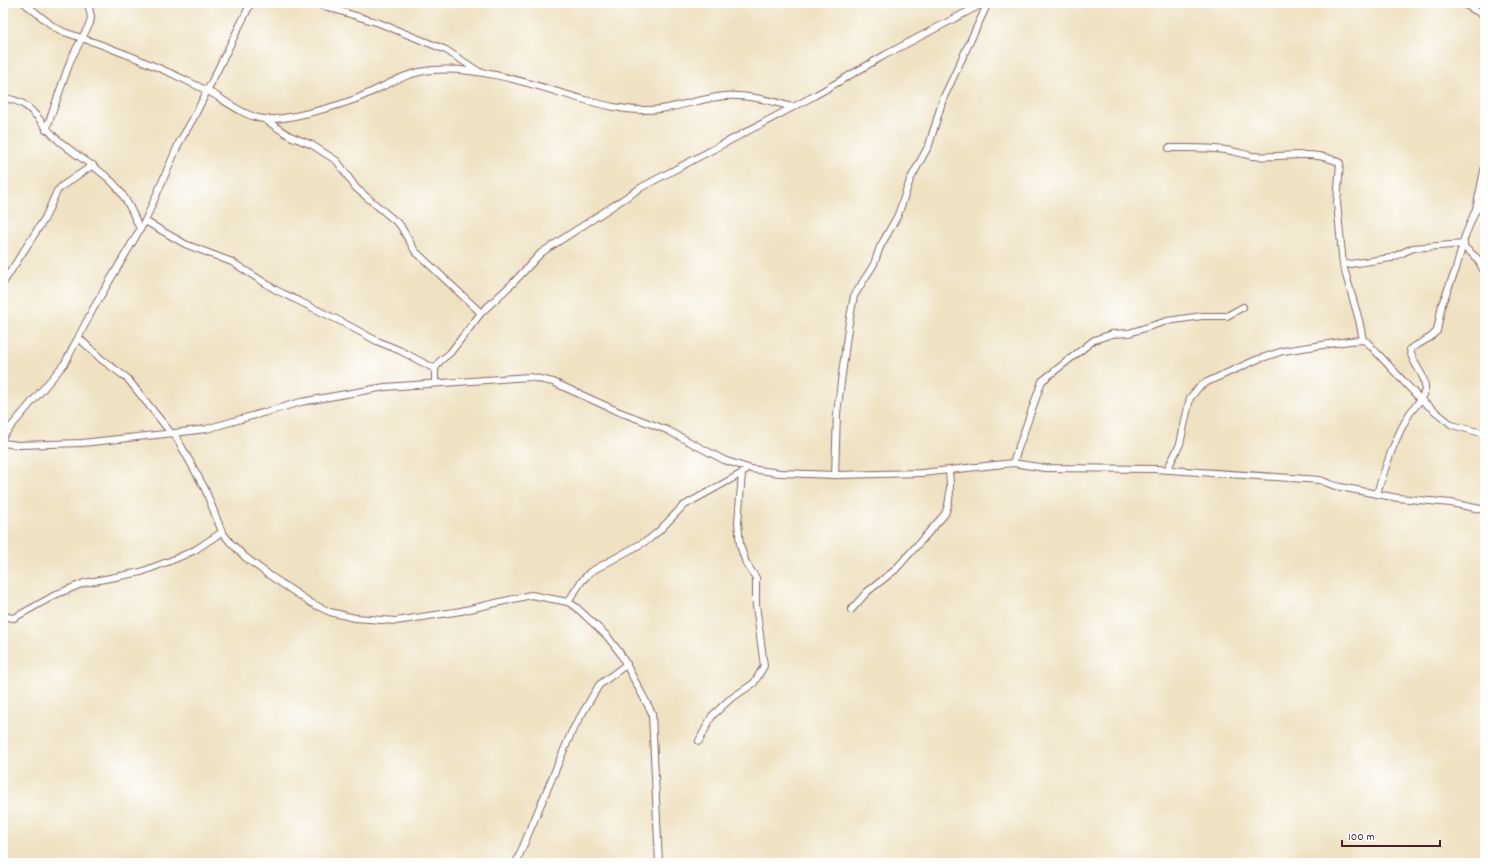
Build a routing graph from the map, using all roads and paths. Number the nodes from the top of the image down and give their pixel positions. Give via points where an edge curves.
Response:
1 (24, 3) edge
2 (88, 3) edge
3 (251, 3) edge
4 (314, 3) edge
5 (984, 3) edge
6 (988, 3) edge
7 (1462, 3) edge
8 (1485, 16) edge
9 (81, 38) junction
10 (479, 71) junction
11 (207, 90) junction
12 (3, 98) edge
13 (792, 107) junction
14 (264, 119) junction
15 (46, 130) junction
16 (1169, 148) dead end
17 (92, 166) junction
18 (1485, 166) edge
19 (1476, 209) junction
20 (1485, 210) edge
21 (145, 221) junction
22 (140, 229) junction
23 (1463, 245) junction
24 (1343, 265) junction
25 (1485, 273) edge
26 (3, 283) edge
27 (1243, 307) dead end
28 (481, 313) junction
29 (79, 338) junction
30 (1363, 340) junction
31 (435, 369) junction
32 (435, 382) junction
33 (1420, 399) junction
34 (173, 433) junction
35 (1485, 434) edge
36 (3, 436) edge
37 (3, 443) edge
38 (1013, 463) junction
39 (751, 469) junction
40 (1167, 470) junction
41 (949, 472) junction
42 (742, 473) junction
43 (835, 475) junction
44 (1377, 493) junction
45 (1485, 510) edge
46 (222, 532) junction
47 (568, 602) junction
48 (851, 610) dead end
49 (3, 613) edge
50 (627, 664) junction
51 (699, 741) dead end
52 (516, 863) edge
53 (658, 863) edge

1 - 9 street via 54,27
2 - 9 street via 90,23
3 - 11 street
4 - 10 street via 379,23 446,50
5 - 13 street
6 - 43 street via 944,99 929,145 910,180 898,214 874,264 854,296 837,412
7 - 8 street
9 - 11 street via 157,67
9 - 15 street
10 - 13 street via 615,108 660,109 718,97 737,96 771,100
10 - 14 street via 431,70 399,78 351,101 287,117
11 - 14 street via 246,113
11 - 21 street via 179,143
12 - 15 street via 24,104 36,114
13 - 28 street via 642,187 541,252
14 - 28 street via 337,161 356,188 400,224 415,251
15 - 17 street
16 - 24 street via 1210,148 1253,156 1317,156 1340,163 1337,203
17 - 22 street via 109,179 124,197
17 - 26 street via 57,191 45,218
18 - 19 street
19 - 20 street
19 - 23 street
21 - 22 street
21 - 31 street via 185,244 232,262 276,290
22 - 29 street
23 - 24 street via 1413,248 1391,258
23 - 25 street via 1477,258
23 - 33 street via 1442,304 1437,331 1410,349 1424,381 1424,392
24 - 30 street
27 - 38 street via 1227,316 1202,316 1167,321 1129,333 1112,334 1094,340 1042,381
28 - 31 street
29 - 34 street via 101,359 127,378
29 - 36 street via 65,363
30 - 33 street
30 - 40 street via 1283,351 1256,360 1199,387 1190,398 1180,444
31 - 32 street
32 - 34 street via 385,387 301,402 206,429
32 - 39 street via 542,378 667,430 724,460
33 - 35 street via 1452,425
33 - 44 street via 1405,422
34 - 37 street via 82,442 18,445
34 - 46 street via 205,489
38 - 40 street via 1045,468
38 - 41 street
39 - 42 street
39 - 43 street
40 - 44 street via 1320,480 1335,486
41 - 43 street
41 - 48 street via 951,490 945,514 895,570 867,592
42 - 47 street via 683,506 659,531 638,547 590,572 580,582
42 - 51 street via 738,522 740,545 746,563 756,578 756,605 764,666 754,683 729,700 712,716
44 - 45 street
46 - 47 street via 245,557 311,603 330,612 355,618 396,621 461,611 531,594
46 - 49 street via 195,550 141,572 84,583 57,594 14,618
47 - 50 street via 608,636
50 - 52 street via 599,685 572,731
50 - 53 street via 652,713

